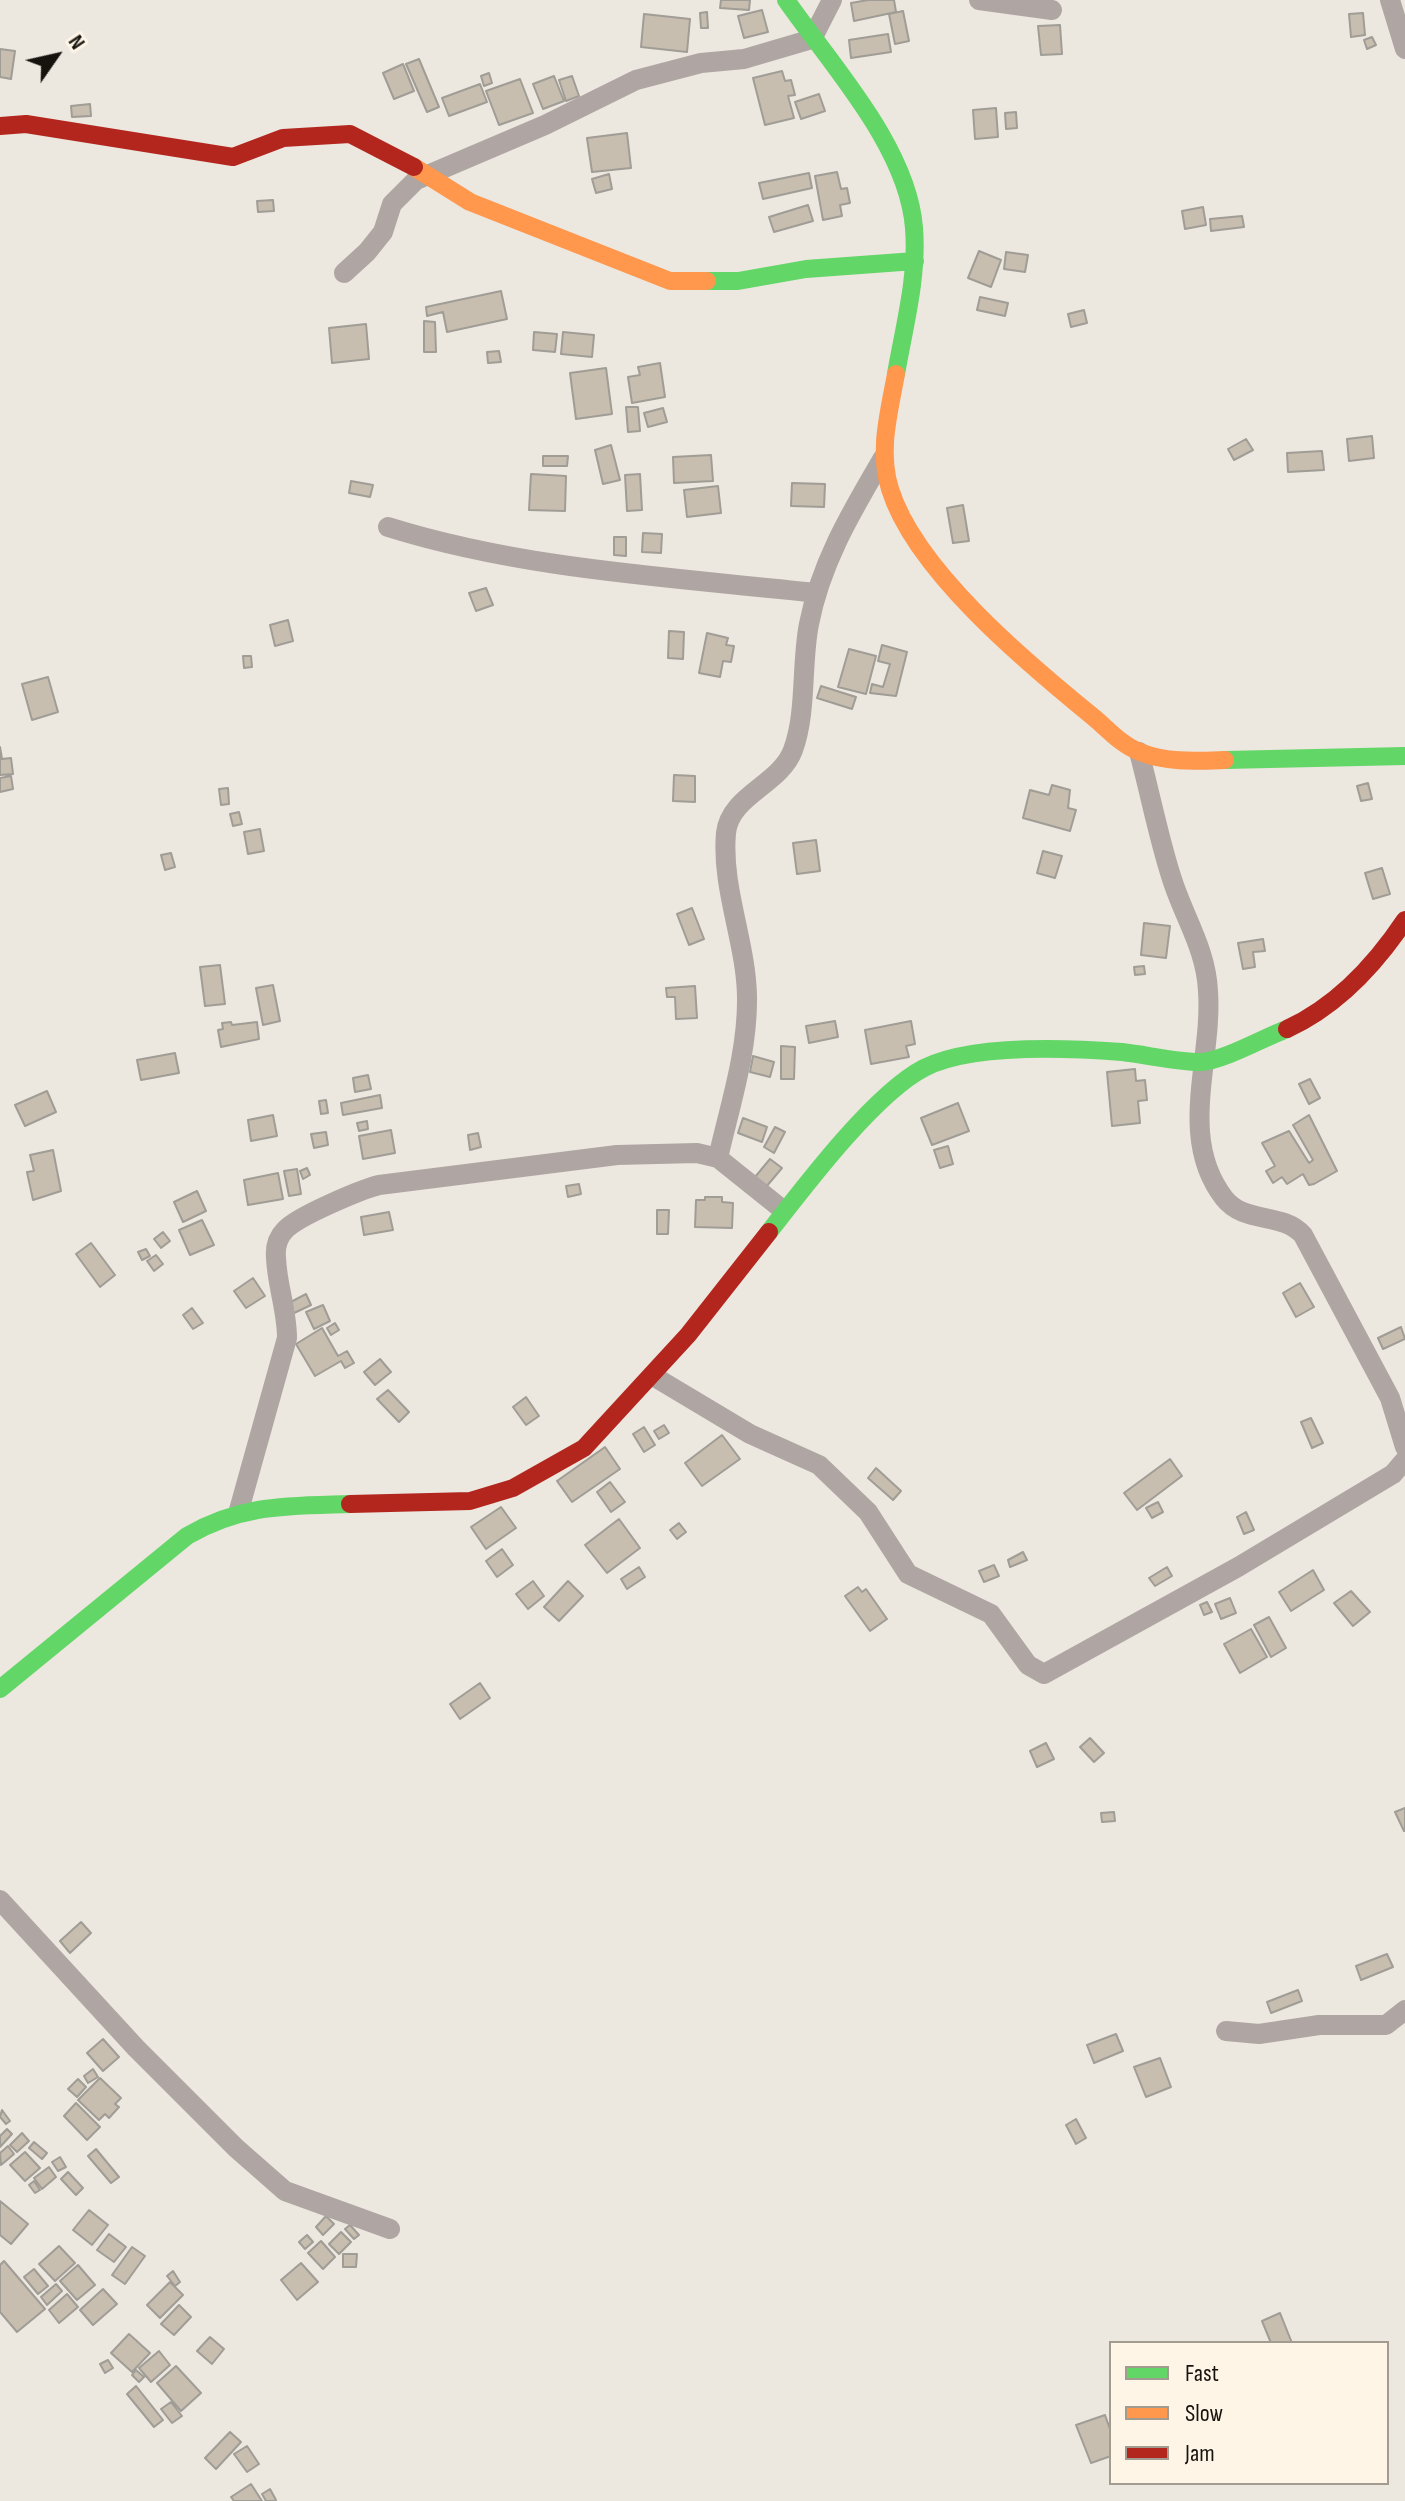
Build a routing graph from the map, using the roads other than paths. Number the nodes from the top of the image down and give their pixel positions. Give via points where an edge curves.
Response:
1 (786, 0) edge
2 (832, 0) edge
3 (979, 0) edge
4 (1390, 0) edge
5 (1052, 10) dead end
6 (812, 39) junction
7 (1405, 49) edge
8 (0, 126) edge
9 (428, 175) junction
10 (915, 261) junction
11 (344, 273) dead end
12 (883, 458) junction
13 (388, 527) dead end
14 (816, 593) junction
15 (1139, 752) junction
16 (1405, 756) edge
17 (1405, 920) edge
18 (1204, 1062) junction
19 (718, 1158) junction
20 (783, 1210) junction
21 (653, 1376) junction
22 (1404, 1460) edge
23 (239, 1510) junction
24 (0, 1689) edge
25 (0, 1900) edge
26 (1405, 2010) edge
27 (1226, 2031) dead end
28 (390, 2229) dead end

1 - 6 street
2 - 6 street
3 - 5 street
4 - 7 street
6 - 9 street via 744,59 701,63 636,80
6 - 10 street via 896,165 916,232
8 - 9 street via 26,124 233,157 283,138 350,134
9 - 10 street via 470,202 670,281 738,281 806,269
9 - 11 street via 402,191 383,232
10 - 12 street
12 - 14 street via 844,525
12 - 15 street via 899,510 969,606 1059,690
13 - 14 street via 449,546 566,568
14 - 19 street via 789,761 731,816 726,835 747,995 745,1042
15 - 16 street via 1220,760
15 - 18 street via 1171,879 1204,960 1209,1010
17 - 18 street via 1385,950 1340,996 1291,1027
18 - 20 street via 1120,1052 976,1051 950,1056 920,1070 888,1096
18 - 22 street via 1198,1115 1201,1147 1212,1178 1240,1212 1280,1219 1303,1235 1390,1398
19 - 20 street
19 - 23 street via 697,1153 617,1155 379,1185 287,1228 277,1240 276,1258 287,1338
20 - 21 street
21 - 22 street via 750,1434 819,1465 868,1512 908,1574 991,1614 1028,1665 1044,1674 1238,1567
21 - 23 street via 584,1448 513,1488 470,1501
23 - 24 street via 187,1536
25 - 28 street via 136,2048 285,2191
26 - 27 street via 1386,2025 1319,2025 1259,2034

